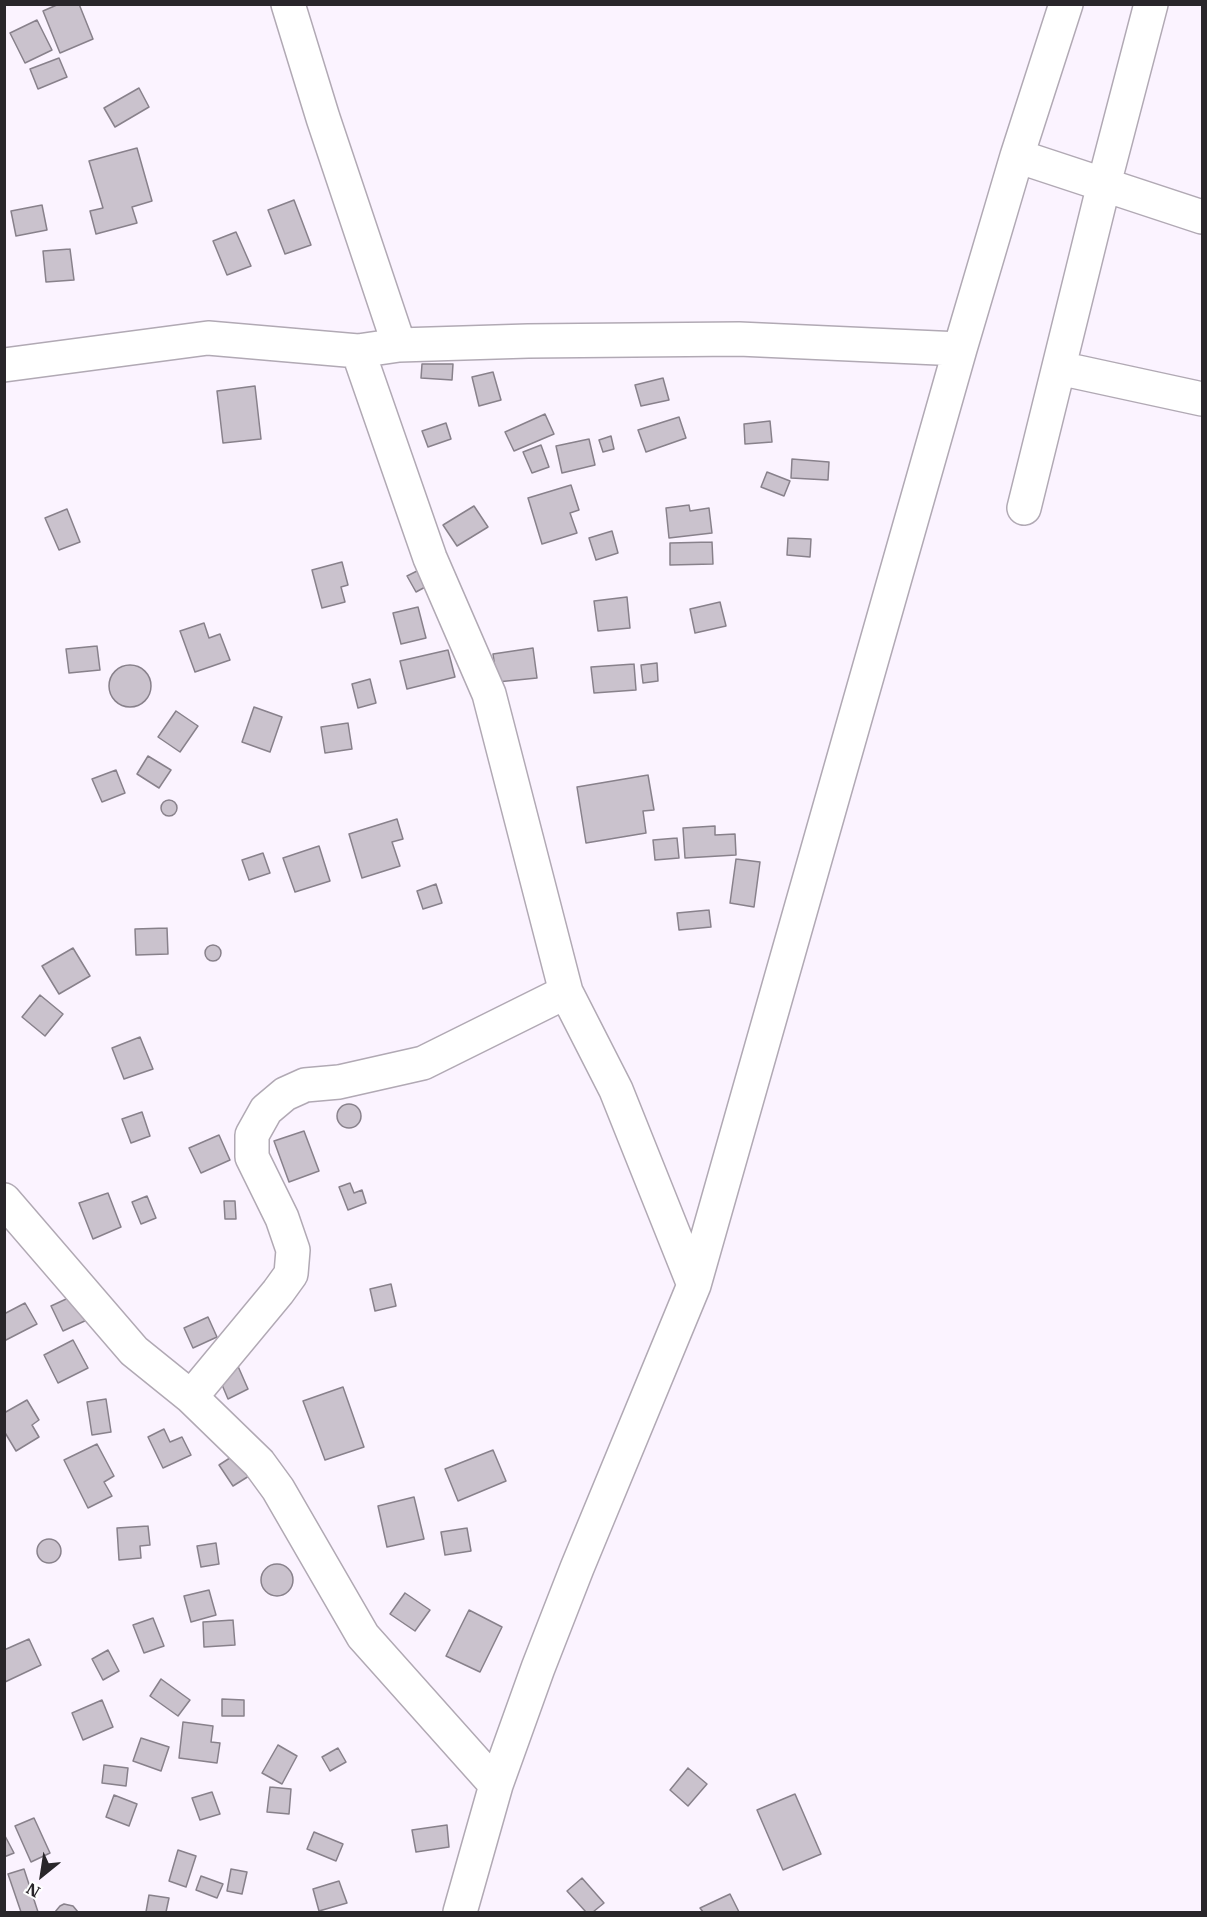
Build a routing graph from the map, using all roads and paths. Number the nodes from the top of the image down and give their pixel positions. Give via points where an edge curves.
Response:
1 (288, 4) edge
2 (1066, 4) edge
3 (1151, 4) edge
4 (1017, 156) junction
5 (1104, 184) junction
6 (1203, 217) edge
7 (399, 345) junction
8 (960, 350) junction
9 (358, 351) junction
10 (4, 365) edge
11 (1059, 368) junction
12 (1203, 399) edge
13 (1024, 508) dead end
14 (566, 992) junction
15 (4, 1200) edge
16 (694, 1286) junction
17 (191, 1397) junction
18 (496, 1785) junction
19 (460, 1912) edge

1 - 7 street
2 - 4 street
3 - 5 street
4 - 5 street
4 - 8 street
5 - 6 street
5 - 11 street
7 - 8 street via 739,339
7 - 9 street
8 - 16 street
9 - 10 street via 208,338
9 - 14 street via 430,558 489,694
11 - 12 street
11 - 13 street
14 - 16 street via 616,1090
14 - 17 street via 423,1063 339,1083 305,1085 285,1094 266,1110 252,1135 252,1157 293,1250 291,1274
15 - 17 street via 134,1351
16 - 18 street via 577,1568
17 - 18 street via 258,1463 278,1489 363,1636
18 - 19 street

